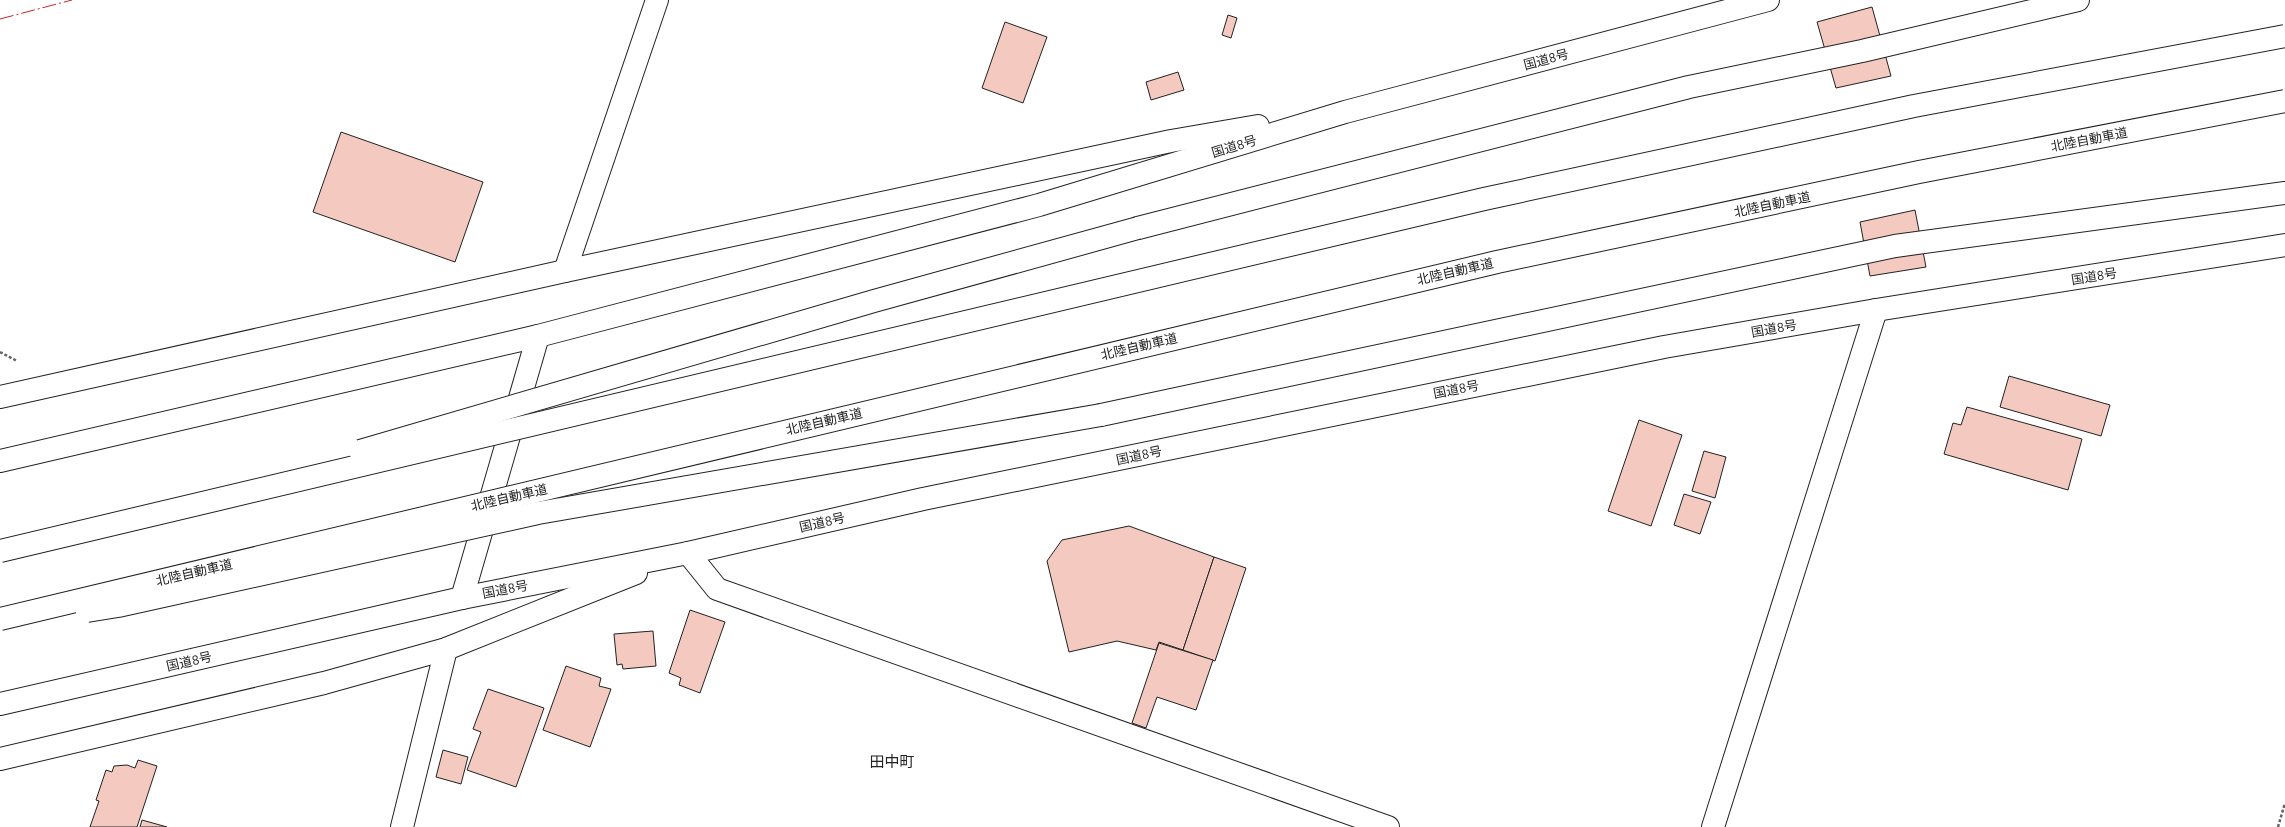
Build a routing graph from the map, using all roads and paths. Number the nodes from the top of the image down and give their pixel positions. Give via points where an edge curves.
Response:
1 (657, 0) edge
2 (1768, 0) edge
3 (2078, 0) edge
4 (2285, 36) edge
5 (2285, 101) edge
6 (1345, 112) junction
7 (2285, 193) edge
8 (2285, 245) edge
9 (565, 270) junction
10 (1876, 310) junction
11 (538, 336) junction
12 (0, 397) edge
13 (0, 461) edge
14 (120, 523) junction
15 (0, 551) edge
16 (688, 553) junction
17 (462, 598) junction
18 (0, 619) edge
19 (0, 624) edge
20 (446, 649) junction
21 (0, 704) edge
22 (0, 759) edge
23 (2285, 803) edge
24 (402, 827) edge
25 (1388, 827) edge
26 (1713, 827) edge
27 (2278, 827) edge

1 - 9 main road
2 - 6 main road, 国道8号
3 - 14 main road, bridge via 1862,51 1689,87 1138,228 604,379
4 - 14 main road, bridge via 1914,106 1484,199
5 - 18 main road, 北陸自動車道, bridge via 1920,172 1496,262
6 - 9 main road via 1171,140
6 - 11 main road, 国道8号 via 1039,205
7 - 19 main road, bridge via 1895,246 1101,415 538,513 118,606
8 - 10 main road, 国道8号
9 - 12 main road
10 - 16 main road, 国道8号 via 1664,347 1461,388 923,499
10 - 26 main road
11 - 13 main road, 国道8号
11 - 17 main road
14 - 15 main road, bridge
16 - 17 main road, 国道8号
16 - 20 main road
16 - 25 main road via 717,588
17 - 21 main road, 国道8号
20 - 22 main road via 324,682
20 - 24 main road
23 - 27 path

